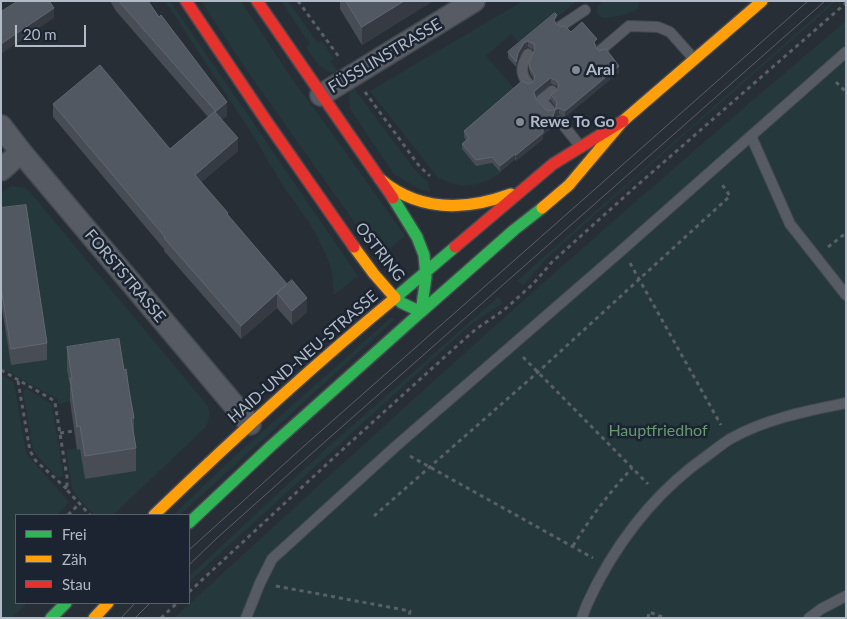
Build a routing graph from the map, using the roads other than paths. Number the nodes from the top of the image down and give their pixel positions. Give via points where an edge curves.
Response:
1 (186, 1) edge
2 (257, 1) edge
3 (474, 1) edge
4 (760, 2) edge
5 (585, 10) dead end
6 (561, 26) edge
7 (601, 50) edge
8 (846, 52) edge
9 (528, 54) dead end
10 (695, 60) junction
11 (528, 83) edge
12 (552, 91) edge
13 (321, 95) junction
14 (550, 110) edge
15 (560, 121) dead end
16 (623, 122) junction
17 (1, 126) edge
18 (751, 136) junction
19 (581, 147) junction
20 (21, 152) junction
21 (1, 170) edge
22 (380, 179) junction
23 (524, 188) junction
24 (427, 272) junction
25 (846, 295) edge
26 (395, 298) junction
27 (421, 312) junction
28 (846, 403) edge
29 (250, 424) junction
30 (155, 514) edge
31 (190, 522) edge
32 (846, 596) edge
33 (65, 604) edge
34 (107, 604) edge
35 (51, 618) edge
36 (94, 618) edge
37 (246, 618) edge
38 (582, 618) edge
39 (808, 618) edge

1 - 26 main road, OSTRING via 371,271
2 - 13 main road, OSTRING
3 - 13 street, FÜSSLINSTRASSE
4 - 10 main road, HAID-UND-NEU-STRASSE
5 - 6 lane
7 - 10 lane via 629,26 658,26 670,32
8 - 18 lane
9 - 11 lane via 522,69 523,78
10 - 16 main road, HAID-UND-NEU-STRASSE
12 - 14 lane via 542,100
13 - 22 main road, OSTRING
15 - 19 lane
16 - 19 main road, HAID-UND-NEU-STRASSE
16 - 27 main road, HAID-UND-NEU-STRASSE via 569,185
17 - 20 street, FORSTSTRASSE
18 - 25 lane via 790,224
18 - 37 lane via 395,447 272,559
19 - 23 main road, HAID-UND-NEU-STRASSE via 553,164
20 - 21 street
20 - 29 street, FORSTSTRASSE
22 - 23 main road via 406,197 436,205 481,203
22 - 24 main road, OSTRING via 415,234 424,254
23 - 24 main road, HAID-UND-NEU-STRASSE
24 - 26 main road, HAID-UND-NEU-STRASSE
24 - 27 main road, OSTRING
26 - 27 main road, OSTRING
26 - 29 main road, HAID-UND-NEU-STRASSE
27 - 31 main road, HAID-UND-NEU-STRASSE
28 - 38 lane via 764,424 729,440 692,466 659,496 632,528 607,566
29 - 30 main road, HAID-UND-NEU-STRASSE
32 - 39 lane
33 - 35 main road
34 - 36 main road

